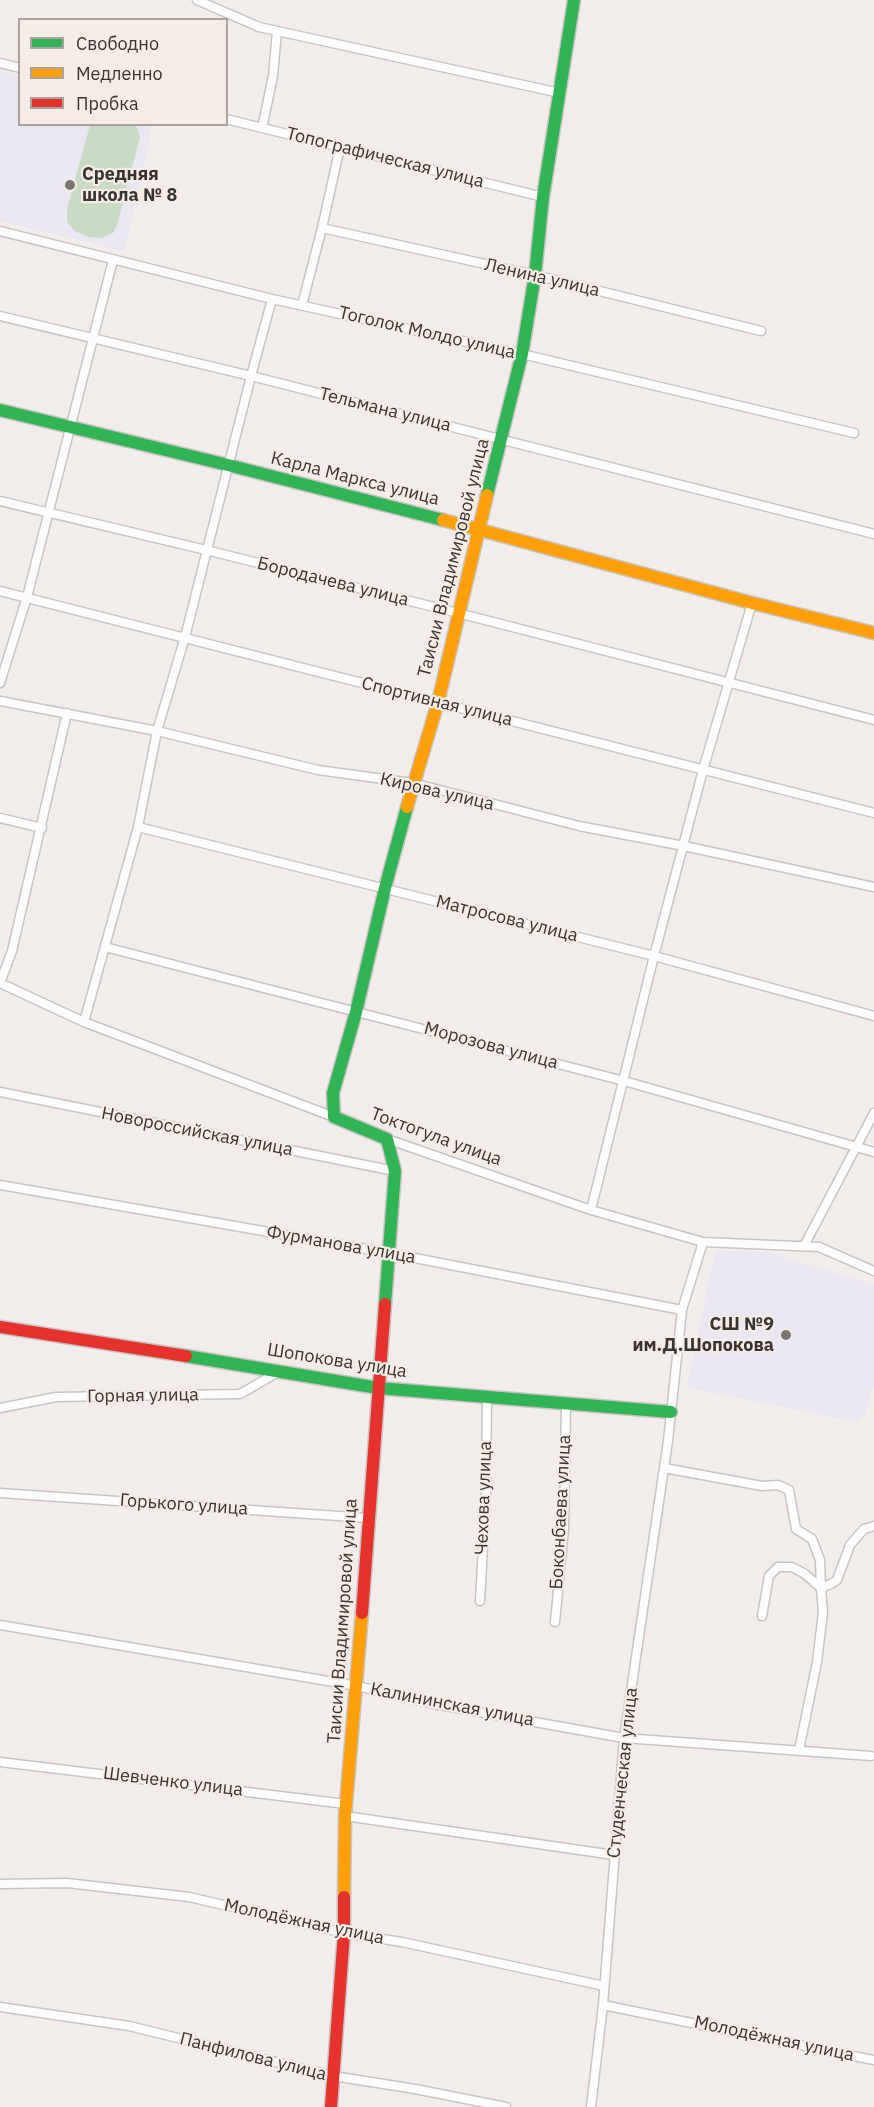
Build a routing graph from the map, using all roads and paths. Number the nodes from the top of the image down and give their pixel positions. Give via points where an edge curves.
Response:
1 (197, 0) edge
2 (573, 0) edge
3 (277, 31) junction
4 (0, 63) edge
5 (18, 68) edge
6 (560, 93) junction
7 (228, 120) edge
8 (262, 128) junction
9 (340, 147) junction
10 (543, 197) junction
11 (322, 228) junction
12 (0, 231) edge
13 (113, 260) junction
14 (535, 275) junction
15 (272, 299) junction
16 (302, 305) junction
17 (0, 316) edge
18 (761, 331) dead end
19 (92, 339) junction
20 (522, 354) junction
21 (250, 376) junction
22 (0, 410) edge
23 (70, 428) junction
24 (854, 433) dead end
25 (502, 440) junction
26 (228, 465) junction
27 (0, 501) edge
28 (48, 514) junction
29 (480, 530) junction
30 (874, 534) edge
31 (206, 550) junction
32 (0, 591) edge
33 (27, 597) junction
34 (752, 603) junction
35 (458, 613) junction
36 (874, 633) edge
37 (185, 637) junction
38 (0, 683) edge
39 (728, 684) junction
40 (0, 701) edge
41 (438, 702) junction
42 (67, 713) junction
43 (874, 720) edge
44 (157, 731) junction
45 (703, 770) junction
46 (414, 783) junction
47 (874, 813) edge
48 (0, 818) edge
49 (138, 827) junction
50 (42, 828) junction
51 (684, 846) junction
52 (874, 887) edge
53 (385, 888) junction
54 (105, 947) junction
55 (654, 956) junction
56 (0, 983) edge
57 (356, 1012) junction
58 (874, 1016) edge
59 (84, 1022) junction
60 (624, 1081) junction
61 (0, 1092) edge
62 (874, 1113) edge
63 (334, 1117) junction
64 (387, 1139) junction
65 (856, 1148) junction
66 (874, 1152) edge
67 (395, 1171) junction
68 (0, 1185) edge
69 (591, 1210) junction
70 (704, 1242) junction
71 (804, 1246) junction
72 (389, 1253) junction
73 (874, 1271) edge
74 (682, 1310) junction
75 (0, 1327) edge
76 (281, 1371) junction
77 (378, 1388) junction
78 (487, 1396) junction
79 (566, 1402) junction
80 (0, 1408) edge
81 (671, 1412) junction
82 (664, 1468) junction
83 (0, 1493) edge
84 (368, 1518) junction
85 (874, 1526) edge
86 (821, 1588) junction
87 (480, 1601) dead end
88 (762, 1616) dead end
89 (555, 1622) dead end
90 (0, 1624) edge
91 (357, 1686) junction
92 (624, 1738) junction
93 (799, 1750) junction
94 (871, 1756) dead end
95 (0, 1762) edge
96 (345, 1810) junction
97 (614, 1855) junction
98 (0, 1884) edge
99 (344, 1933) junction
100 (604, 1986) junction
101 (603, 2005) junction
102 (0, 2007) edge
103 (874, 2060) edge
104 (333, 2076) junction
105 (331, 2107) edge
106 (506, 2107) edge
107 (591, 2107) edge

1 - 3 street
2 - 6 street, Таисии Владимировой улица
3 - 6 street
3 - 8 street
4 - 5 street
6 - 10 street, Таисии Владимировой улица
7 - 8 street, Топографическая улица
8 - 9 street, Топографическая улица
9 - 10 street, Топографическая улица
9 - 11 street
10 - 14 street, Таисии Владимировой улица
11 - 14 street, Ленина улица
11 - 16 street
12 - 13 street, Тоголок Молдо улица
13 - 15 street, Тоголок Молдо улица
13 - 19 street
14 - 18 street, Ленина улица
14 - 20 street, Таисии Владимировой улица
15 - 16 street, Тоголок Молдо улица
15 - 21 street
16 - 20 street, Тоголок Молдо улица
17 - 19 street, Тельмана улица
19 - 21 street, Тельмана улица
19 - 23 street
20 - 24 street, Тоголок Молдо улица
20 - 25 street, Таисии Владимировой улица
21 - 25 street, Тельмана улица
21 - 26 street
22 - 23 street, Карла Маркса улица
23 - 26 street, Карла Маркса улица
23 - 28 street
25 - 29 street, Таисии Владимировой улица
25 - 30 street, Тельмана улица
26 - 29 street, Карла Маркса улица
26 - 31 street
27 - 28 street, Бородачева улица
28 - 31 street, Бородачева улица
28 - 33 street
29 - 34 street, Карла Маркса улица
29 - 35 street, Таисии Владимировой улица
31 - 35 street, Бородачева улица
31 - 37 street
32 - 33 street, Спортивная улица
33 - 37 street, Спортивная улица
33 - 38 street
34 - 36 street, Карла Маркса улица
34 - 39 street
35 - 39 street, Бородачева улица
35 - 41 street, Таисии Владимировой улица
37 - 41 street, Спортивная улица
37 - 44 street
39 - 43 street, Бородачева улица
39 - 45 street
40 - 42 street, Кирова улица
41 - 45 street, Спортивная улица
41 - 46 street, Таисии Владимировой улица
42 - 44 street, Кирова улица
42 - 50 street
44 - 46 street, Кирова улица via 318,770
44 - 49 street
45 - 47 street, Спортивная улица
45 - 51 street
46 - 51 street, Кирова улица via 579,826
46 - 53 street, Таисии Владимировой улица
48 - 50 street
49 - 53 street, Матросова улица
49 - 54 street
50 - 56 street via 12,951
51 - 52 street, Кирова улица
51 - 55 street
53 - 55 street, Матросова улица
53 - 57 street, Таисии Владимировой улица
54 - 57 street, Морозова улица
54 - 59 street
55 - 58 street, Матросова улица
55 - 60 street
56 - 59 street, Токтогула улица
57 - 60 street, Морозова улица
57 - 63 street, Таисии Владимировой улица via 333,1093
59 - 63 street, Токтогула улица
60 - 65 street, Морозова улица
60 - 69 street
61 - 67 street, Новороссийская улица
62 - 65 street
63 - 64 street, Токтогула улица
64 - 67 street, Таисии Владимировой улица
64 - 69 street, Токтогула улица
65 - 66 street, Морозова улица
65 - 71 street
67 - 72 street, Таисии Владимировой улица
68 - 72 street, Фурманова улица
69 - 70 street, Токтогула улица
70 - 71 street, Токтогула улица
70 - 74 street
71 - 73 street, Токтогула улица via 819,1248
72 - 74 street, Фурманова улица
72 - 77 street, Таисии Владимировой улица
74 - 81 street
75 - 76 street, Шопокова улица
76 - 77 street, Шопокова улица
76 - 80 street, Горная улица via 240,1394 56,1397
77 - 78 street, Шопокова улица
77 - 84 street, Таисии Владимировой улица
78 - 79 street, Шопокова улица
78 - 87 street, Чехова улица
79 - 81 street, Шопокова улица
79 - 89 street, Боконбаева улица via 564,1529
81 - 82 street, Студенческая улица
82 - 86 street via 762,1486 778,1485 789,1490 796,1529 812,1539 820,1560
82 - 92 street, Студенческая улица
83 - 84 street, Горького улица
84 - 91 street, Таисии Владимировой улица
85 - 86 street via 864,1529 850,1545 837,1580
86 - 88 street via 792,1567 778,1567 768,1576
86 - 93 street via 823,1612 818,1652
90 - 91 street, Калининская улица
91 - 92 street, Калининская улица
91 - 96 street, Таисии Владимировой улица
92 - 93 street, Калининская улица
92 - 97 street, Студенческая улица
93 - 94 street, Калининская улица
95 - 96 street, Шевченко улица
96 - 97 street, Шевченко улица
96 - 99 street, Таисии Владимировой улица
97 - 100 street, Студенческая улица
98 - 99 street, Молодёжная улица via 67,1883 189,1897
99 - 100 street, Молодёжная улица
99 - 104 street, Таисии Владимировой улица
100 - 101 street, Студенческая улица
101 - 103 street, Молодёжная улица
101 - 107 street, Студенческая улица
102 - 104 street, Панфилова улица via 129,2026
104 - 105 street, Таисии Владимировой улица
104 - 106 street, Панфилова улица

